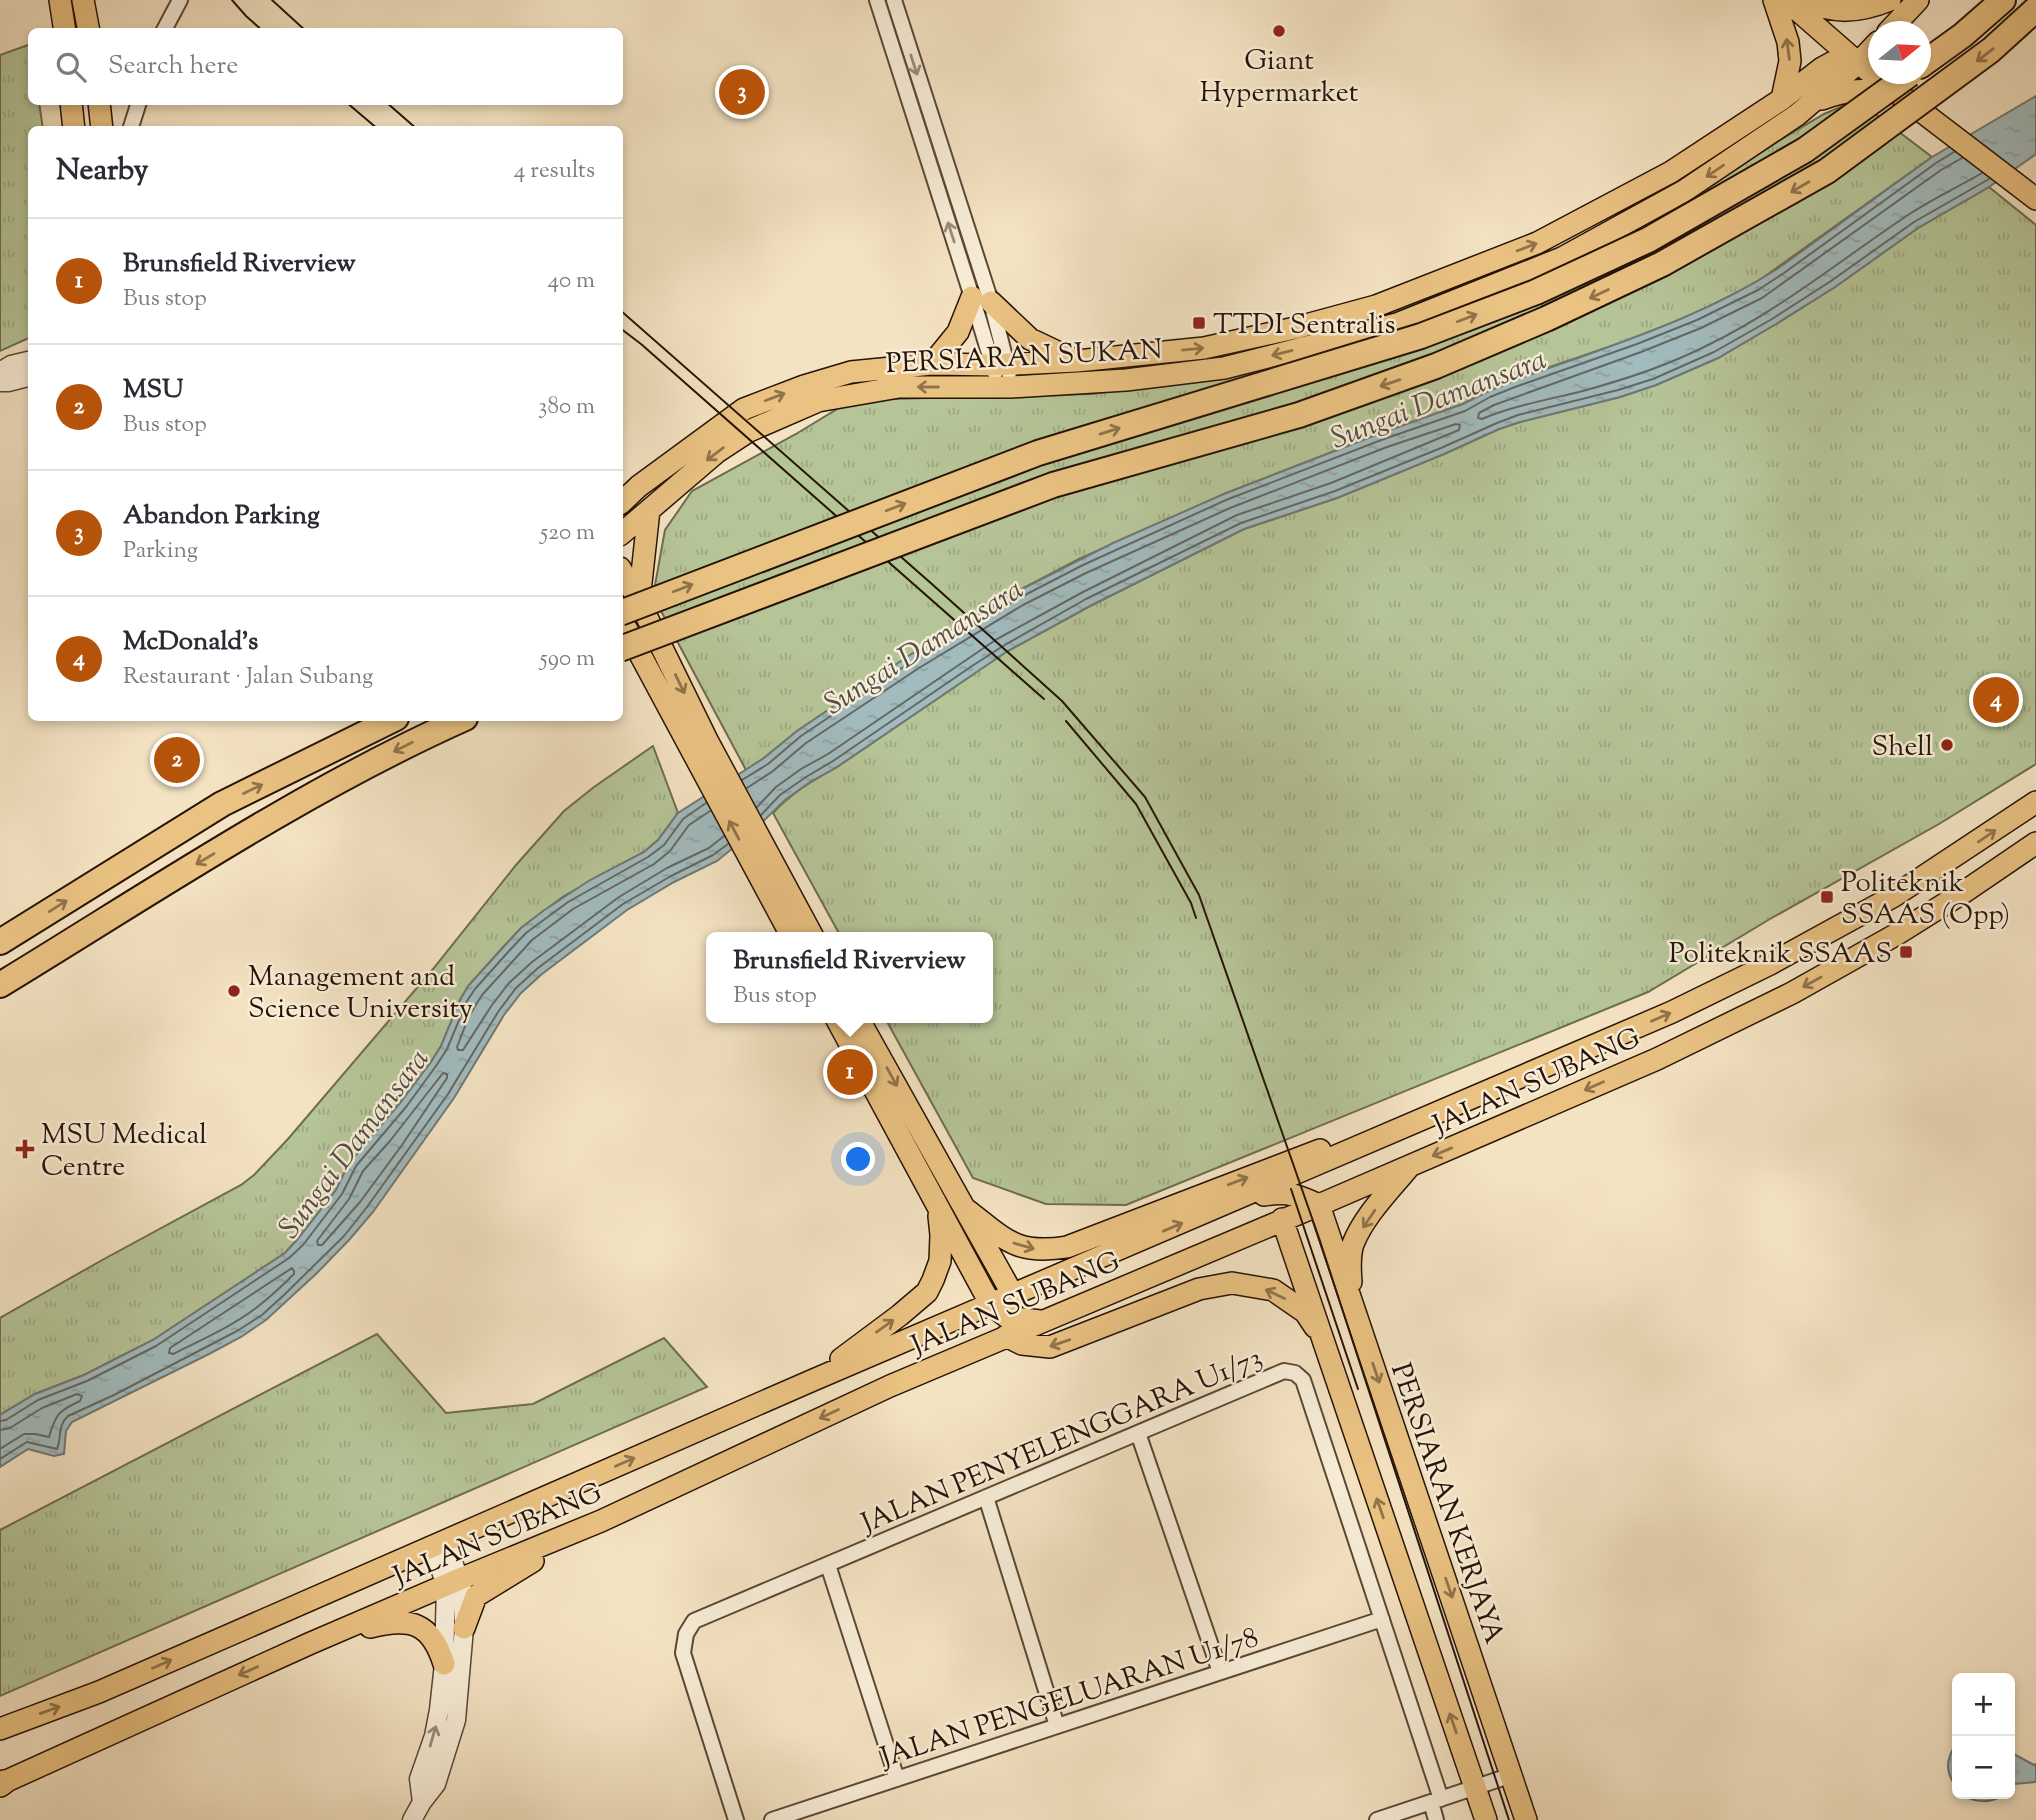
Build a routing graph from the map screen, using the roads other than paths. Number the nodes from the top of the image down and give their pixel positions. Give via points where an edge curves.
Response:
1 (60, 0) edge
2 (83, 0) edge
3 (180, 0) edge
4 (877, 0) edge
5 (894, 0) edge
6 (1774, 0) edge
7 (1786, 0) edge
8 (1803, 0) edge
9 (1889, 0) edge
10 (1918, 0) edge
11 (2003, 0) edge
12 (2036, 9) edge
13 (1898, 21) edge
14 (1907, 21) edge
15 (64, 28) edge
16 (88, 28) edge
17 (165, 28) edge
18 (1868, 52) edge
19 (1931, 58) edge
20 (1858, 63) junction
21 (1903, 85) edge
22 (1782, 99) junction
23 (1811, 103) junction
24 (71, 105) edge
25 (99, 105) edge
26 (138, 105) edge
27 (74, 126) edge
28 (102, 126) edge
29 (131, 126) edge
30 (2036, 200) edge
31 (982, 300) junction
32 (28, 361) edge
33 (1077, 361) junction
34 (932, 364) junction
35 (1001, 365) junction
36 (0, 372) edge
37 (28, 377) edge
38 (0, 382) edge
39 (1004, 388) junction
40 (623, 501) edge
41 (649, 510) junction
42 (623, 532) edge
43 (623, 589) edge
44 (626, 610) edge
45 (623, 648) edge
46 (390, 721) edge
47 (458, 721) edge
48 (2036, 802) edge
49 (2036, 843) edge
50 (774, 886) junction
51 (790, 932) edge
52 (809, 932) edge
53 (0, 942) edge
54 (0, 985) edge
55 (839, 1023) edge
56 (861, 1023) edge
57 (1368, 1144) junction
58 (1328, 1161) junction
59 (1411, 1165) junction
60 (1295, 1194) junction
61 (1236, 1200) junction
62 (937, 1204) junction
63 (1319, 1205) junction
64 (967, 1210) junction
65 (1282, 1219) junction
66 (1013, 1295) junction
67 (1354, 1308) junction
68 (1001, 1319) junction
69 (1323, 1339) junction
70 (811, 1381) junction
71 (1138, 1433) junction
72 (986, 1497) junction
73 (601, 1521) junction
74 (439, 1543) junction
75 (828, 1564) junction
76 (453, 1582) junction
77 (1382, 1619) junction
78 (464, 1628) junction
79 (311, 1643) junction
80 (444, 1664) junction
81 (1220, 1672) junction
82 (1057, 1726) junction
83 (0, 1728) edge
84 (1512, 1775) junction
85 (897, 1779) junction
86 (1, 1784) edge
87 (1475, 1788) junction
88 (1436, 1801) junction
89 (422, 1802) junction
90 (412, 1820) edge
91 (736, 1820) edge
92 (772, 1820) edge
93 (1377, 1820) edge
94 (1436, 1820) edge
95 (1486, 1820) edge
96 (1526, 1820) edge

1 - 15 main road
2 - 16 main road
3 - 17 street
31 -> 4 street
5 -> 31 street
22 -> 6 main road via 1790,61
7 - 20 main road
8 - 9 main road via 1822,9 1853,10
10 - 13 main road
10 - 14 main road
11 - 19 highway
12 -> 45 highway, bridge via 1991,50 1827,171 1662,264 1546,319 1436,366 1299,415 1053,485
18 - 20 main road, PERSIARAN SUKAN
20 - 21 main road
20 - 22 main road, PERSIARAN SUKAN via 1835,61
20 - 23 main road, PERSIARAN SUKAN
21 - 23 main road via 1844,91
21 - 30 main road via 1951,134
44 -> 21 highway, bridge via 1038,453 1420,336 1536,292 1648,240 1805,150
33 -> 22 main road, PERSIARAN SUKAN via 1204,348 1376,306 1537,243 1671,172
23 -> 39 main road, PERSIARAN SUKAN via 1684,191 1562,258 1397,324 1224,368
24 - 27 main road
25 - 28 main road
26 - 29 street
31 - 33 main road via 1030,339
31 - 34 main road
31 - 35 street
32 - 36 street
33 - 35 main road, PERSIARAN SUKAN
34 - 35 main road, PERSIARAN SUKAN
40 -> 34 main road, PERSIARAN SUKAN via 744,409 851,372
35 - 39 street
37 - 38 street
39 -> 41 main road, PERSIARAN SUKAN via 899,387 818,401 749,431
41 - 42 main road, PERSIARAN SUKAN
41 - 44 main road
43 - 44 main road
44 - 50 main road
53 -> 46 highway via 222,804
47 -> 54 highway via 351,774
57 -> 48 main road, JALAN SUBANG via 1645,1024 1770,964 1894,897
49 -> 59 main road, JALAN SUBANG via 1898,934 1792,993 1657,1059
50 - 51 main road
50 - 52 main road
55 - 62 main road
56 -> 64 main road
57 - 58 main road, JALAN SUBANG
64 -> 57 main road via 1017,1246 1044,1251 1067,1247 1312,1152
58 - 60 main road
58 - 61 main road, JALAN SUBANG
59 - 63 main road, JALAN SUBANG
59 -> 67 main road via 1353,1245
60 - 61 main road
60 - 63 main road
60 - 65 main road
66 -> 61 main road, JALAN SUBANG
62 - 68 main road
70 -> 62 main road via 926,1292 940,1261
63 - 65 main road, JALAN SUBANG
63 - 67 main road, PERSIARAN KERJAYA
64 - 66 main road
65 - 68 main road, JALAN SUBANG via 1043,1321
65 - 69 main road
66 - 68 main road via 1013,1304
67 -> 84 main road, PERSIARAN KERJAYA
69 -> 68 main road via 1305,1312 1272,1290 1231,1283 1199,1289 1050,1347 1022,1344
68 - 70 main road, JALAN SUBANG
68 -> 73 main road, JALAN SUBANG via 981,1347
87 -> 69 main road
74 -> 70 main road, JALAN SUBANG
71 - 72 street, JALAN PENYELENGGARA U1/73
71 - 77 street, JALAN PENYELENGGARA U1/73 via 1284,1371 1295,1373 1303,1380
71 - 81 street
72 - 75 street, JALAN PENYELENGGARA U1/73
72 - 82 street
73 - 76 main road, JALAN SUBANG
73 - 78 main road via 476,1596
74 - 76 street
83 -> 74 main road, JALAN SUBANG via 99,1692
75 - 85 street
75 - 91 street, JALAN PENYELENGGARA U1/73 via 694,1621 686,1634 683,1653
76 - 78 street via 463,1592
76 - 79 main road, JALAN SUBANG
76 - 80 street
77 - 81 street, JALAN PENGELUARAN U1/78
77 - 88 street, JALAN PENYELENGGARA U1/73
78 - 89 street via 456,1720 436,1784
79 - 80 main road via 408,1621 436,1643
79 -> 86 main road, JALAN SUBANG
89 -> 80 street via 419,1779 434,1736
81 - 82 street, JALAN PENGELUARAN U1/78
82 - 85 street, JALAN PENGELUARAN U1/78
84 - 87 street
84 - 96 main road, PERSIARAN KERJAYA
85 - 92 street, JALAN PENGELUARAN U1/78
87 - 88 street
87 - 95 main road
88 - 93 street
88 - 94 street, JALAN PENYELENGGARA U1/73
89 - 90 street

